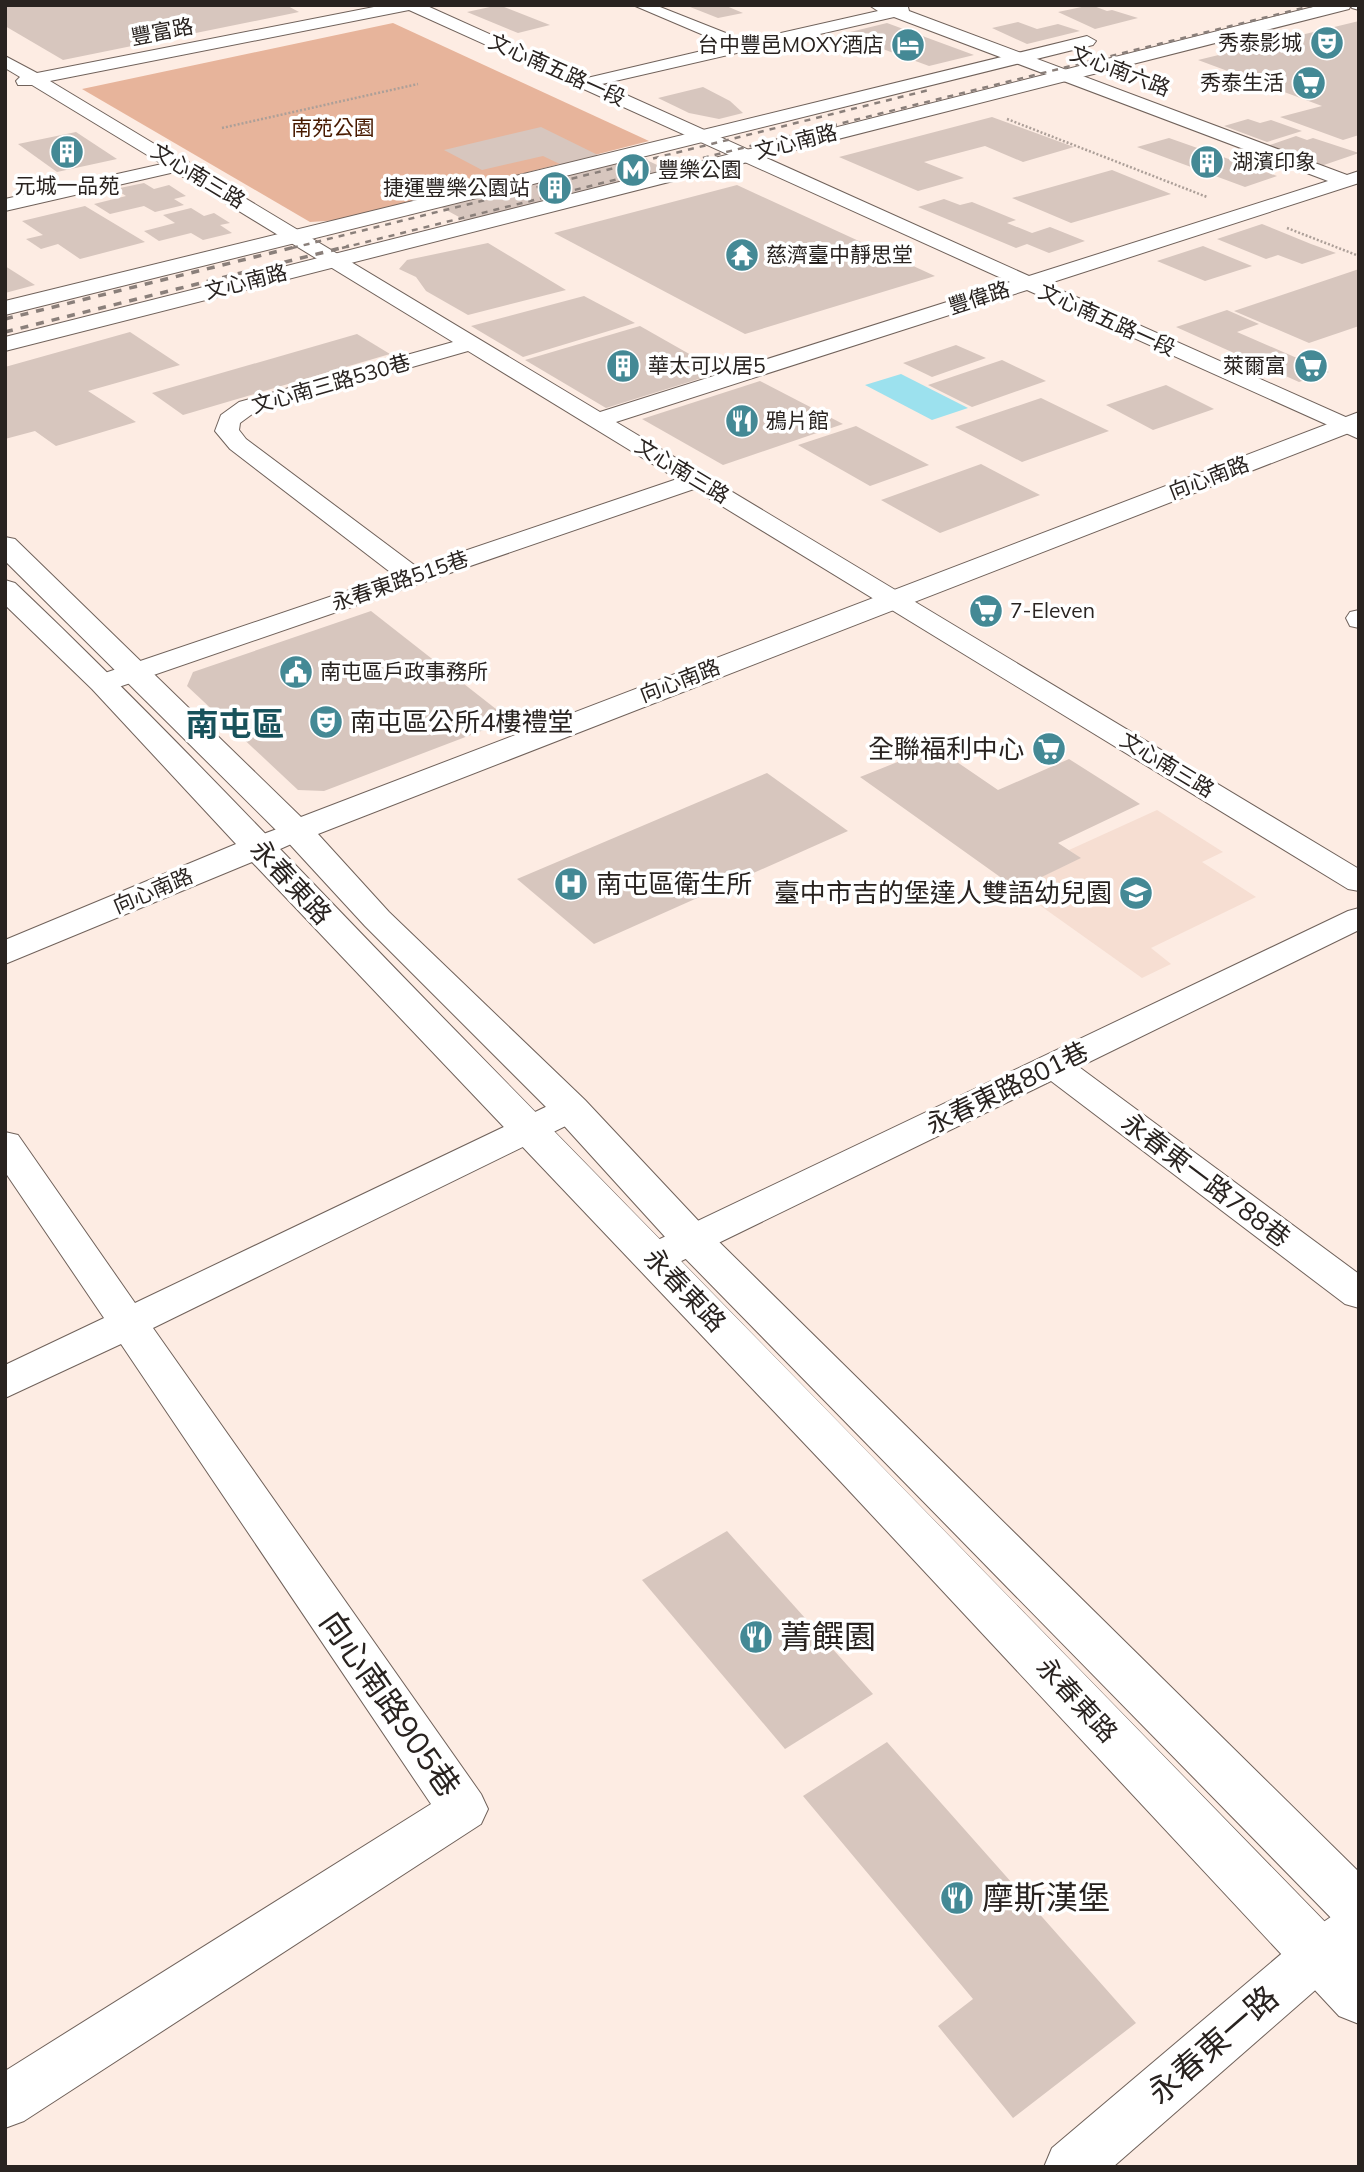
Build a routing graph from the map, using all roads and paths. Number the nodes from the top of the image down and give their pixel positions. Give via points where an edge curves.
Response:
1 (410, 5) edge
2 (641, 5) edge
3 (922, 5) edge
4 (1343, 5) edge
5 (881, 7) edge
6 (1101, 38) dead end
7 (726, 39) junction
8 (743, 46) junction
9 (1021, 58) junction
10 (5, 61) edge
11 (568, 75) junction
12 (1065, 75) junction
13 (34, 79) junction
14 (586, 83) junction
15 (5, 84) edge
16 (418, 84) dead end
17 (960, 101) junction
18 (222, 128) dead end
19 (703, 135) junction
20 (741, 155) junction
21 (181, 165) junction
22 (1352, 179) edge
23 (5, 205) edge
24 (1247, 212) junction
25 (296, 236) junction
26 (1359, 256) edge
27 (335, 259) junction
28 (1026, 283) junction
29 (5, 308) edge
30 (472, 343) junction
31 (5, 344) edge
32 (599, 420) junction
33 (1354, 426) edge
34 (698, 480) junction
35 (5, 545) edge
36 (413, 577) junction
37 (5, 589) edge
38 (893, 599) junction
39 (134, 671) junction
40 (103, 682) junction
41 (277, 839) junction
42 (1359, 882) edge
43 (1359, 918) edge
44 (5, 953) edge
45 (1053, 1065) junction
46 (571, 1109) junction
47 (530, 1128) junction
48 (5, 1144) edge
49 (673, 1249) junction
50 (1359, 1294) edge
51 (127, 1324) junction
52 (5, 1383) edge
53 (1359, 1909) edge
54 (1359, 1927) edge
55 (1318, 1955) junction
56 (1359, 1997) edge
57 (5, 2102) edge
58 (1071, 2167) edge

1 - 11 street, 文心南五路一段
1 - 13 street, 豐富路
2 - 7 street
3 - 5 street
4 - 12 street, 文心南路
5 - 7 street
5 - 8 street
5 - 9 street, 文心南六路
6 - 9 street, 文心南路
7 - 8 street
7 - 11 street
8 - 14 street
9 - 12 street, 文心南六路
9 - 19 street, 文心南路
10 - 13 street, 文心南三路
11 - 14 street, 文心南五路一段
12 - 17 street, 文心南路
12 - 22 street, 文心南六路
13 - 15 street, 豐富路
13 - 21 street, 文心南三路
14 - 19 street, 文心南五路一段
16 - 18 path
17 - 20 street, 文心南路
17 - 24 path
19 - 20 street, 文心南五路一段
19 - 25 street, 文心南路
20 - 27 street, 文心南路
20 - 28 street, 文心南五路一段
21 - 23 street
21 - 25 street, 文心南三路
22 - 24 street, 豐偉路
24 - 26 path
24 - 28 street, 豐偉路
25 - 27 street, 文心南三路
25 - 29 street, 文心南路
27 - 30 street, 文心南三路
27 - 31 street, 文心南路
28 - 32 street, 豐偉路
28 - 33 street, 文心南五路一段
30 - 32 street, 文心南三路
30 - 36 street, 文心南三路530巷 via 247,407 229,420 226,431
32 - 34 street, 文心南三路
33 - 38 street, 向心南路
34 - 36 street, 永春東路515巷
34 - 38 street, 文心南三路
35 - 39 street, 永春東路
36 - 39 street, 永春東路515巷
37 - 40 street, 永春東路
38 - 41 street, 向心南路
38 - 42 street, 文心南三路
39 - 40 street, 永春東路515巷
39 - 41 street, 永春東路
40 - 41 street, 永春東路
41 - 44 street, 向心南路
41 - 46 street, 永春東路 via 377,919
41 - 47 street, 永春東路
43 - 45 street, 永春東路801巷
45 - 49 street, 永春東路801巷
45 - 50 street, 永春東一路788巷
46 - 47 street
46 - 49 street, 永春東路
47 - 49 street, 永春東路
47 - 51 street
48 - 51 street
49 - 53 street, 永春東路
49 - 55 street, 永春東路
51 - 52 street
51 - 57 street, 向心南路905巷 via 464,1809
54 - 55 street, 永春東一路
55 - 56 street, 永春東路
55 - 58 street, 永春東一路

